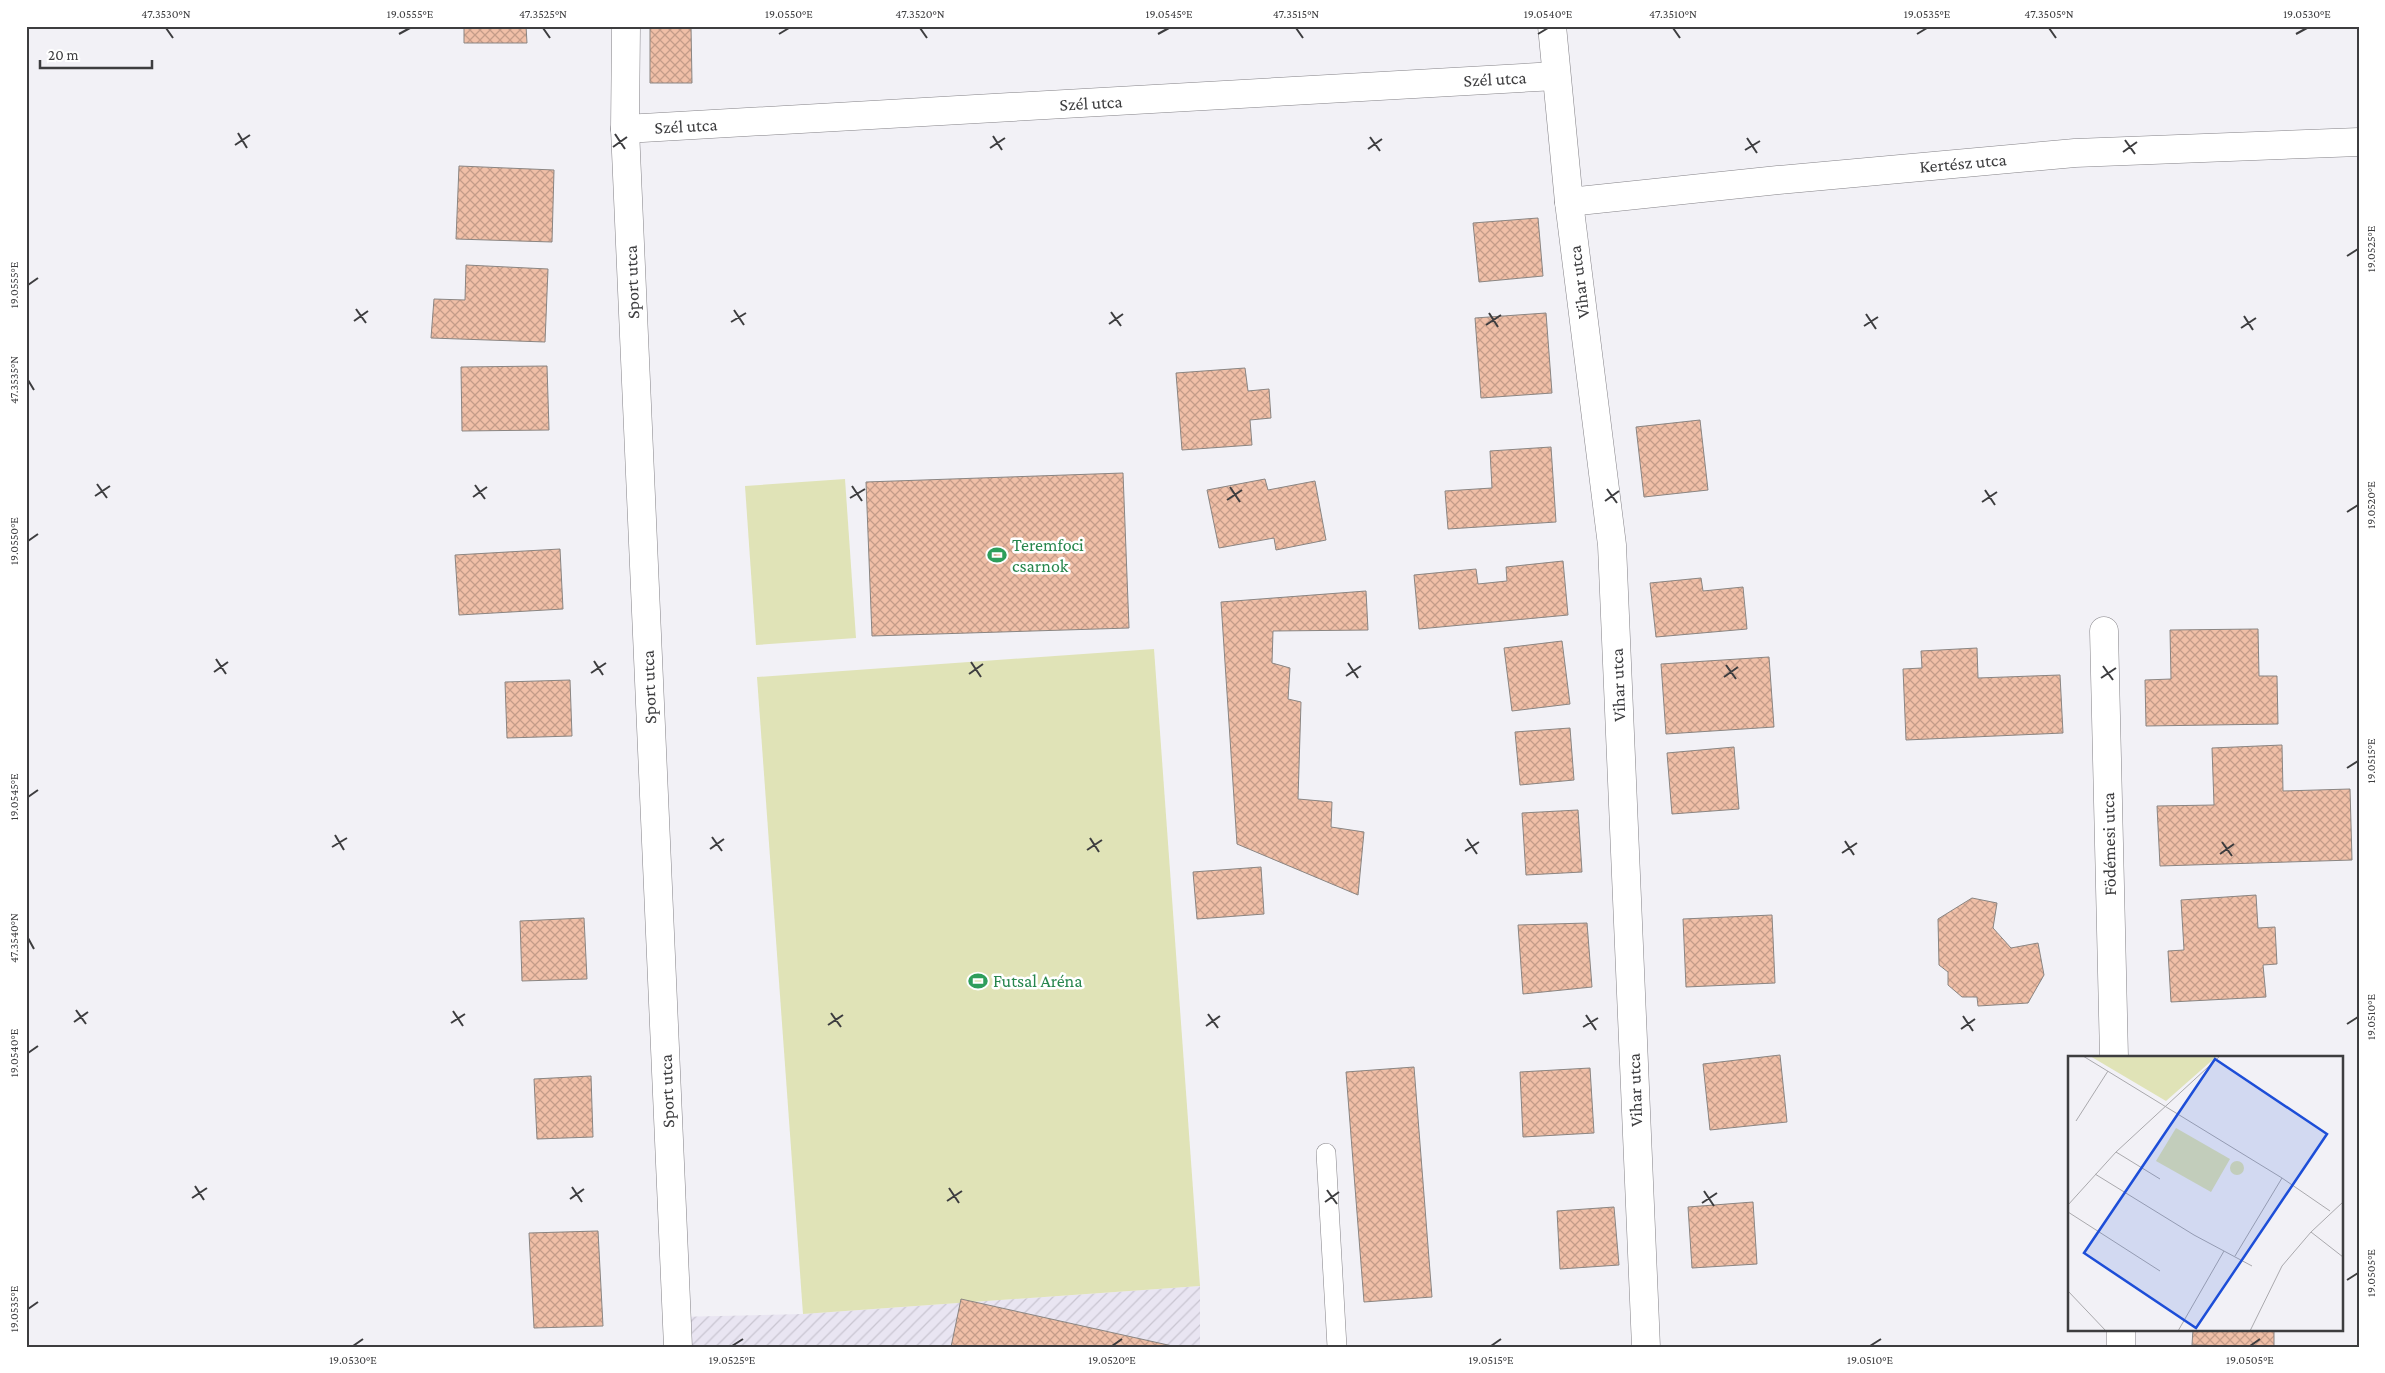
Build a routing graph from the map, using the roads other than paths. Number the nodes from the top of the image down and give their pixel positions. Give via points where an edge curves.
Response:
1 (626, 26) edge
2 (1552, 26) edge
3 (1556, 76) junction
4 (625, 129) junction
5 (2359, 142) edge
6 (1569, 202) junction
7 (2104, 631) dead end
8 (2114, 1056) edge
9 (1326, 1153) dead end
10 (2120, 1330) edge
11 (678, 1347) edge
12 (1337, 1347) edge
13 (1646, 1347) edge
14 (2121, 1347) edge

1 - 4 street, Sport utca
2 - 3 street, Vihar utca
3 - 4 street, Szél utca
3 - 6 street, Vihar utca
4 - 11 street, Sport utca
5 - 6 street, Kertész utca via 2075,153
6 - 13 street, Vihar utca via 1612,545
7 - 8 street, Födémesi utca
9 - 12 lane
10 - 14 street

